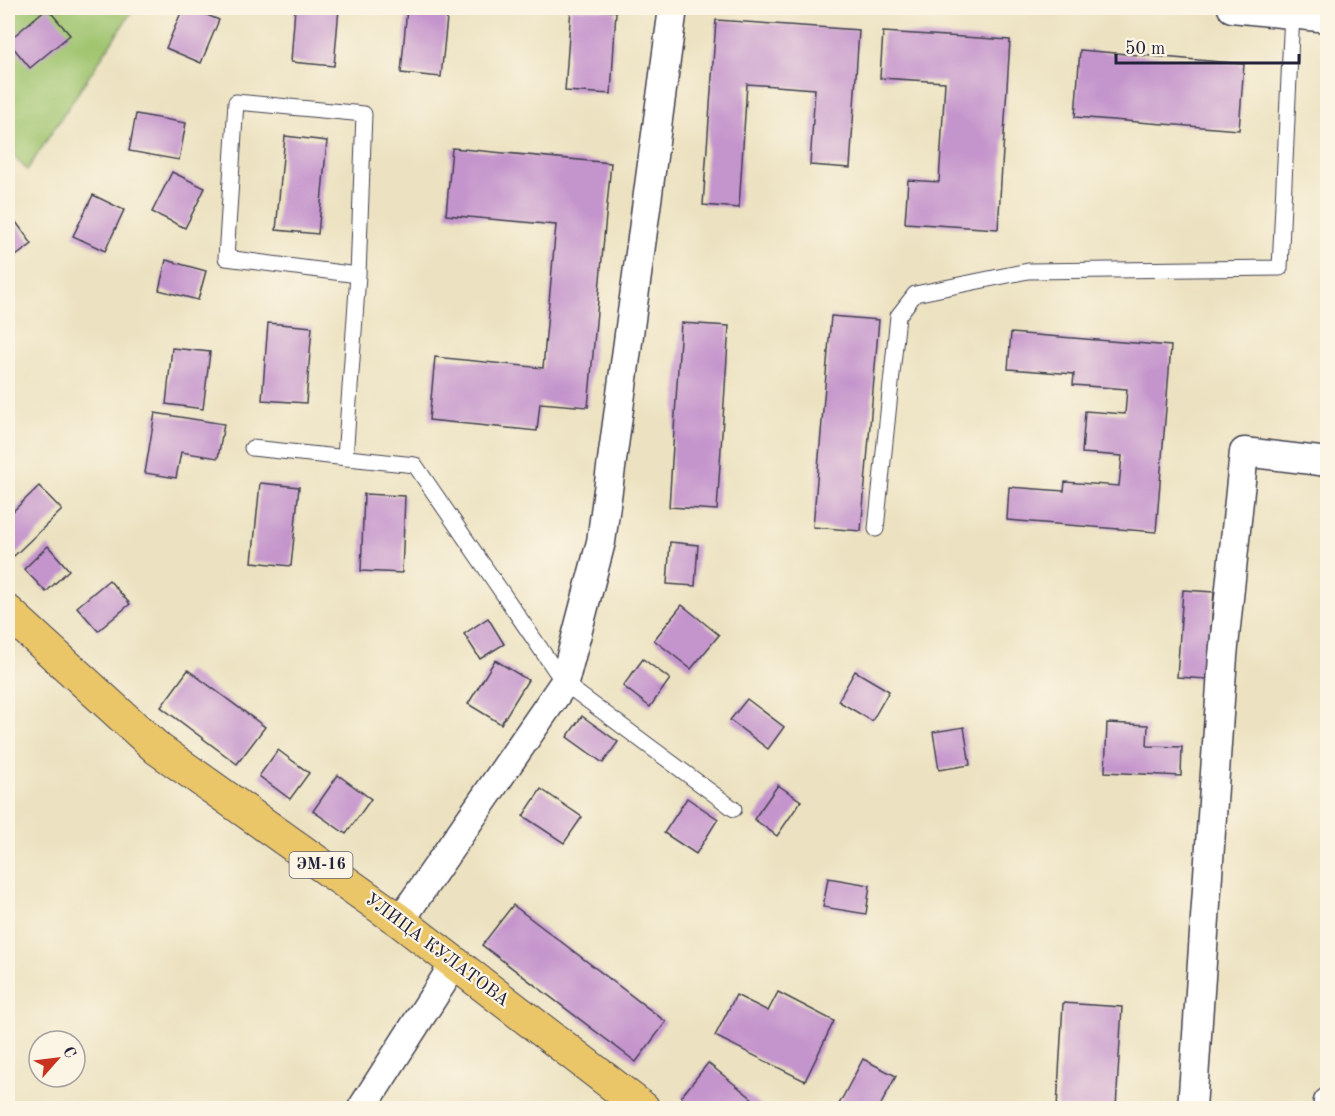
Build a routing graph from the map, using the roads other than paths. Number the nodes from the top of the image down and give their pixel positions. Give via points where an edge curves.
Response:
1 (673, 8) edge
2 (1232, 8) edge
3 (1309, 14) edge
4 (358, 275) junction
5 (252, 448) dead end
6 (345, 458) junction
7 (1328, 462) edge
8 (876, 529) dead end
9 (8, 612) edge
10 (564, 683) junction
11 (734, 809) dead end
12 (400, 921) junction
13 (455, 963) junction
14 (1328, 1102) edge
15 (362, 1108) edge
16 (643, 1108) edge
17 (1192, 1108) edge
18 (1327, 1108) edge

1 - 10 street via 601,542
2 - 3 street
3 - 8 lane via 1280,268 1028,271 915,294 898,316
4 - 4 lane via 364,114 236,102 226,258
4 - 6 lane
5 - 6 lane
6 - 10 lane via 415,465
7 - 17 street via 1244,452 1223,656
9 - 12 highway, УЛИЦА КУЛАТОВА / ЭМ-16 via 158,749
10 - 11 lane
10 - 12 street
12 - 13 highway, УЛИЦА КУЛАТОВА / ЭМ-16
13 - 15 street
13 - 16 highway, УЛИЦА КУЛАТОВА / ЭМ-16
14 - 18 street

